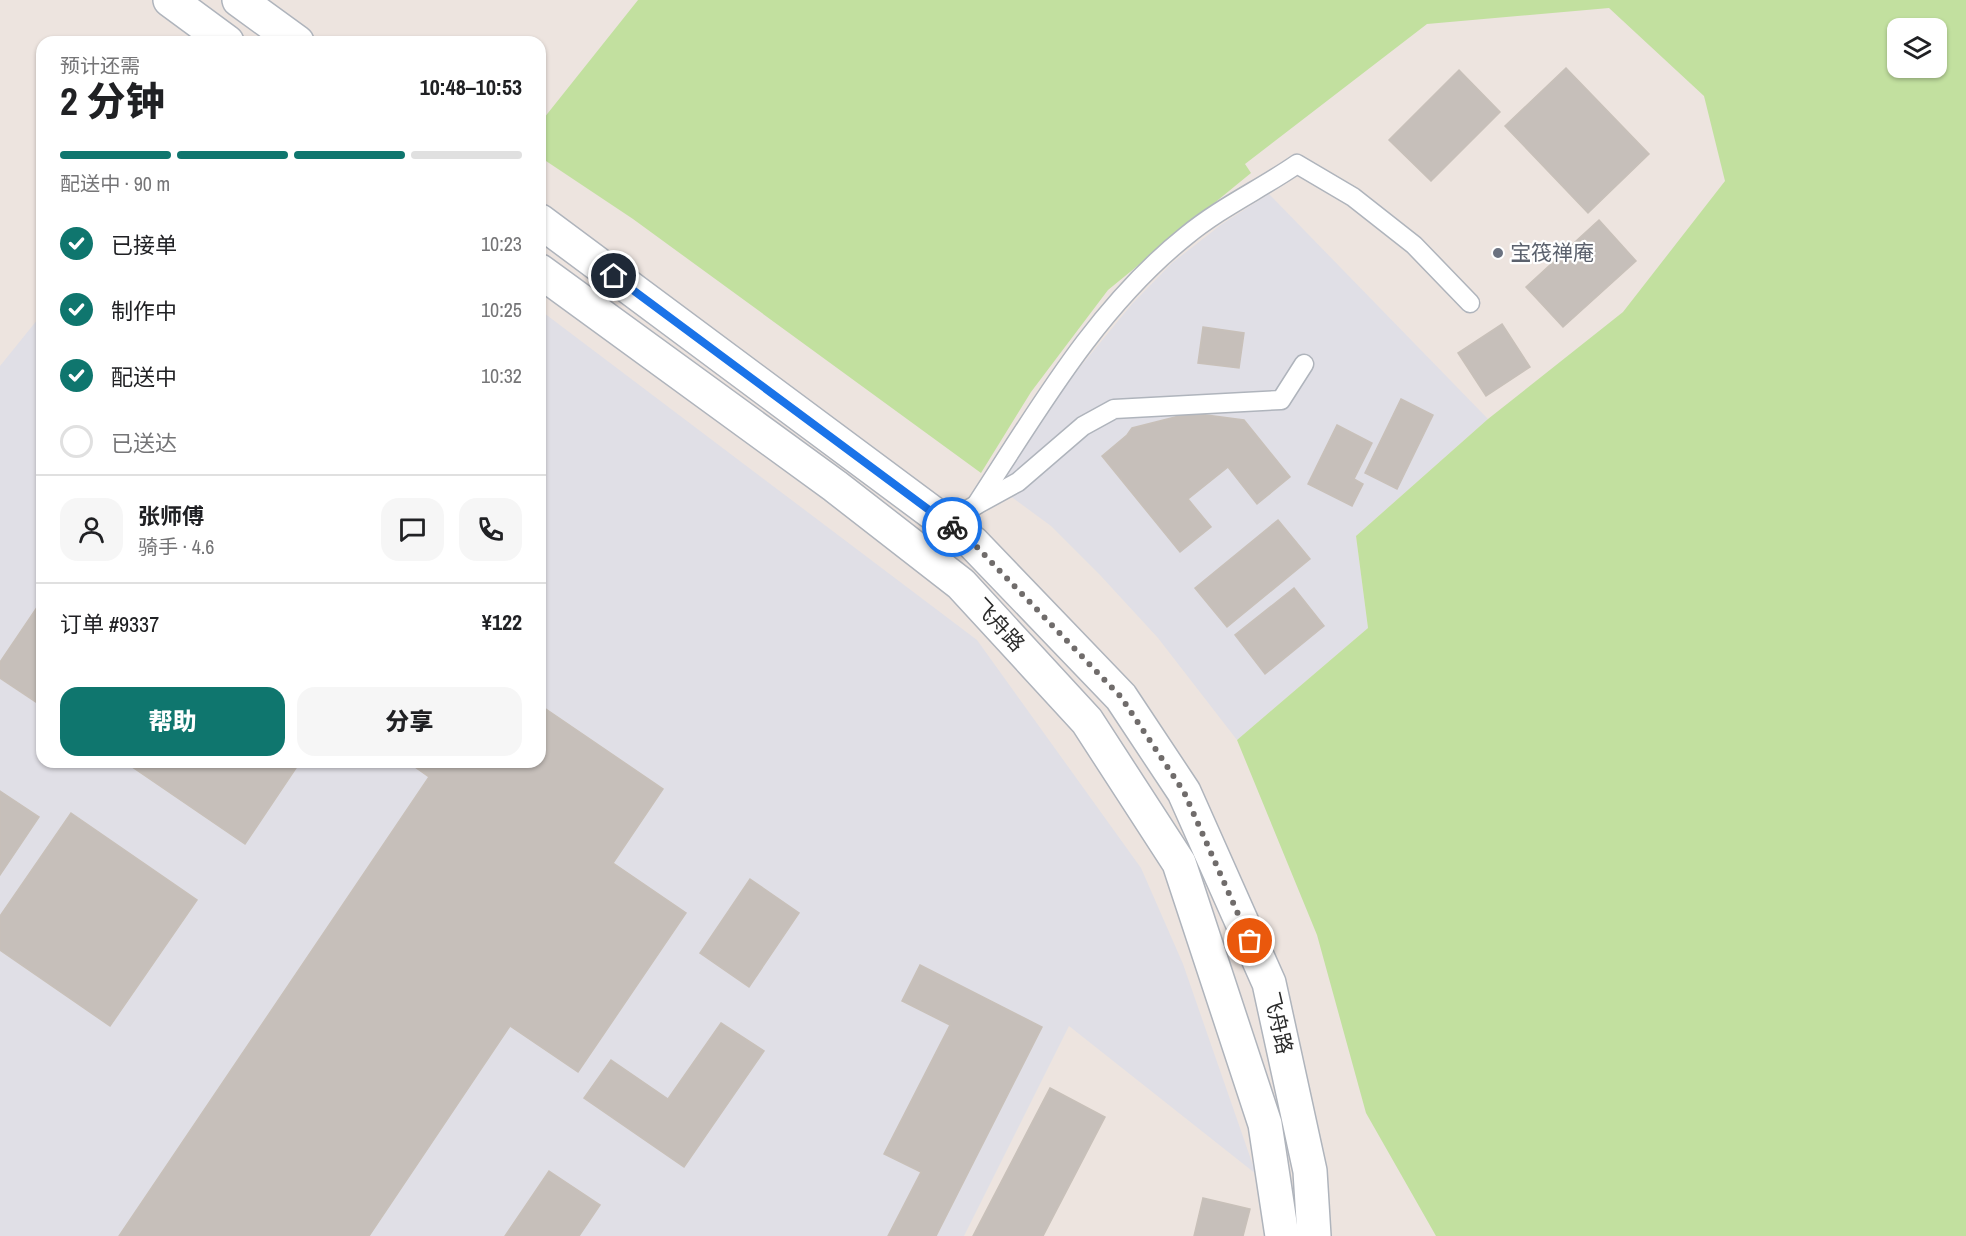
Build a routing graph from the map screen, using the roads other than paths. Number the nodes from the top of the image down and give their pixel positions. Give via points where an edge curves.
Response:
1 (170, 0) edge
2 (239, 0) edge
3 (219, 36) edge
4 (289, 36) edge
5 (546, 225) edge
6 (546, 275) edge
7 (1470, 303) dead end
8 (1304, 364) dead end
9 (976, 505) junction
10 (945, 522) junction
11 (1282, 1236) edge
12 (1314, 1236) edge

1 - 3 main road
2 - 4 main road
5 - 10 main road, 飞舟路
6 - 11 main road, 飞舟路 via 835,486 961,584 1087,721 1179,863 1265,1124
7 - 9 lane via 1414,245 1353,197 1297,164 1228,205 1135,281 1069,363
8 - 9 lane via 1281,400 1114,409 1083,426 1018,482
9 - 10 lane
10 - 12 main road, 飞舟路 via 973,543 1121,697 1184,792 1269,983 1310,1171

